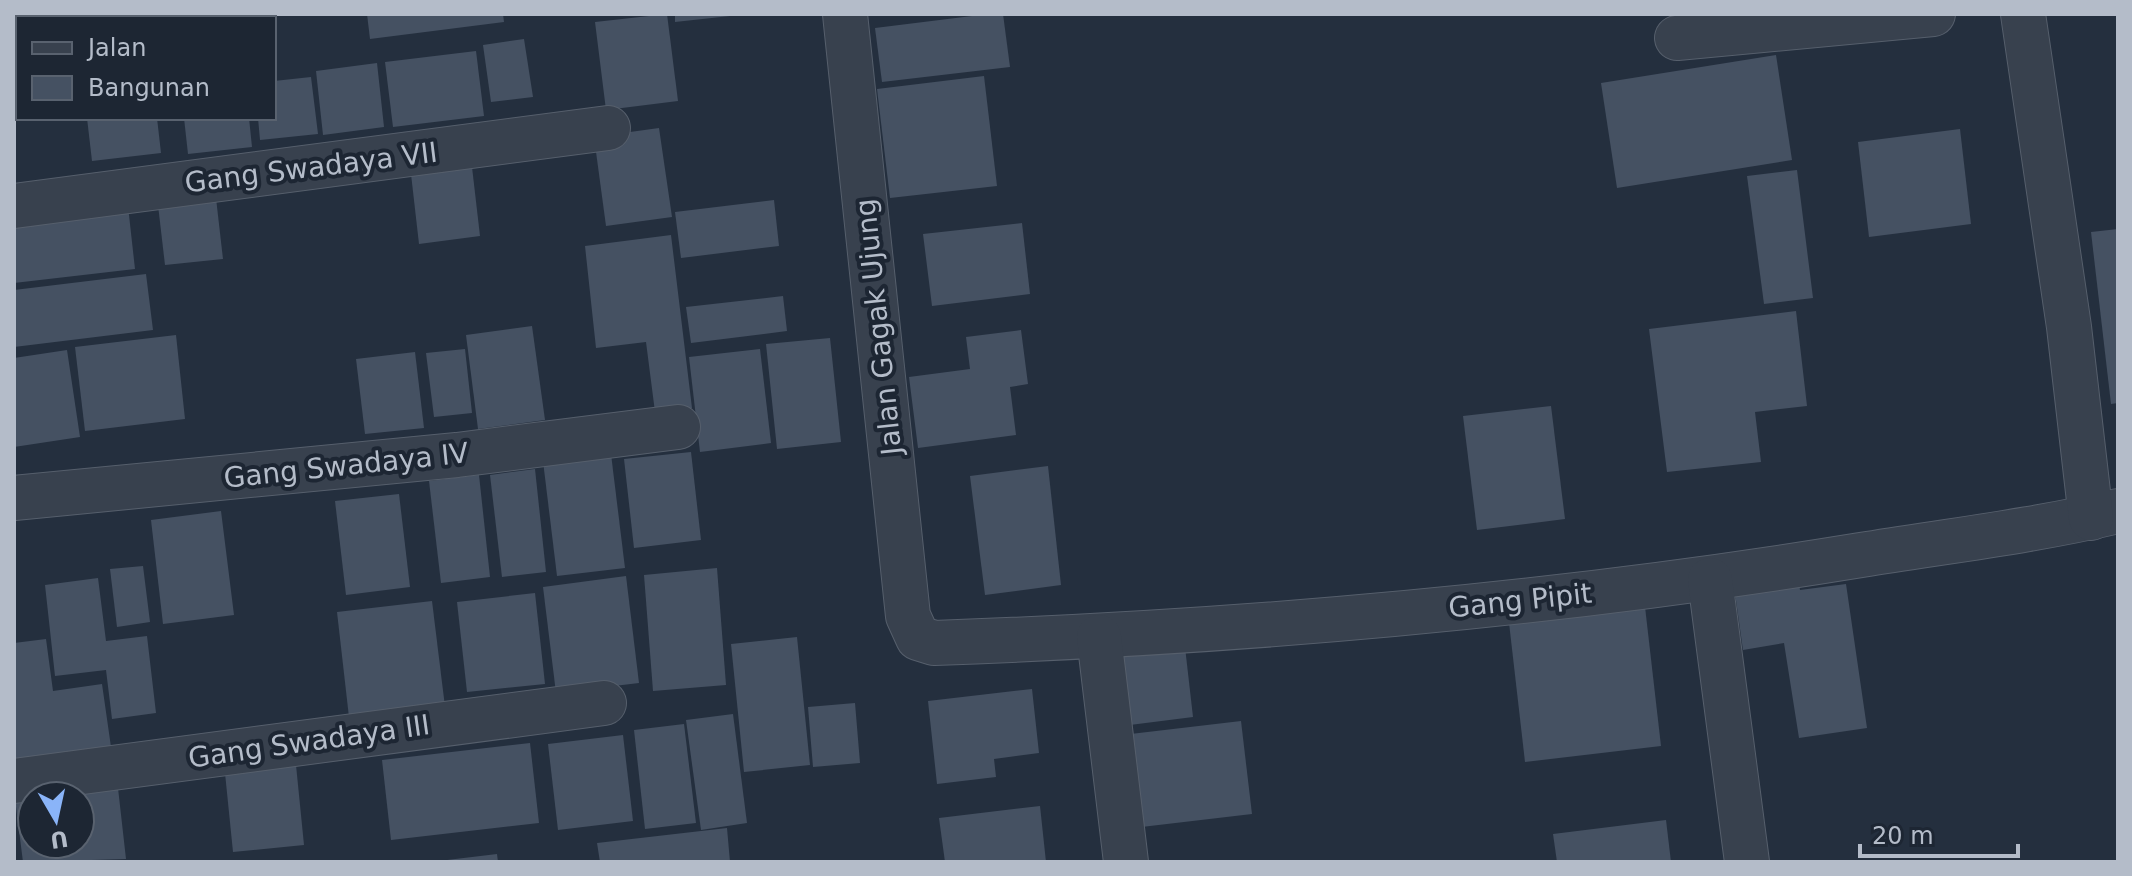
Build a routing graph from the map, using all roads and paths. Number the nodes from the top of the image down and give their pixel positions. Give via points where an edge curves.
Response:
1 (845, 14) edge
2 (1933, 14) edge
3 (2023, 14) edge
4 (1677, 38) dead end
5 (608, 128) dead end
6 (14, 206) edge
7 (678, 427) dead end
8 (14, 498) edge
9 (2104, 514) edge
10 (1710, 580) junction
11 (1099, 637) junction
12 (918, 638) joint
13 (604, 703) dead end
14 (14, 781) edge
15 (1126, 862) edge
16 (1747, 862) edge

1 - 12 street, Jalan Gagak Ujung via 908,616
2 - 4 street
3 - 9 street via 2069,327
5 - 6 street, Gang Swadaya VII
7 - 8 street, Gang Swadaya IV via 457,455
9 - 10 street, Gang Pipit
10 - 11 street, Gang Pipit
10 - 16 street
11 - 12 street, Gang Pipit via 934,643
11 - 15 street
13 - 14 street, Gang Swadaya III

